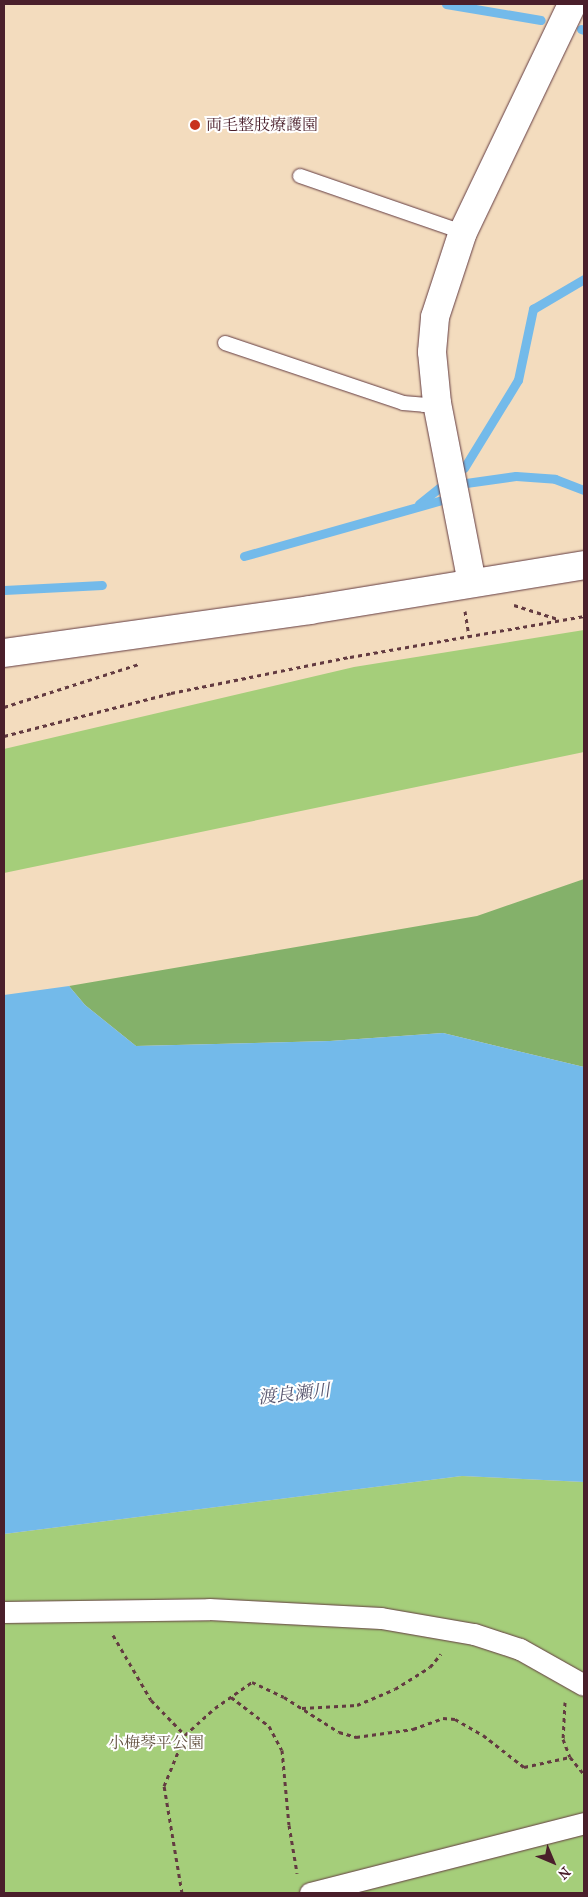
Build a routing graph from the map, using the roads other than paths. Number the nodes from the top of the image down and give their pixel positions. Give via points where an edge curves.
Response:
1 (572, 4) edge
2 (300, 176) dead end
3 (463, 232) junction
4 (225, 344) dead end
5 (437, 403) junction
6 (584, 565) edge
7 (468, 595) junction
8 (4, 653) edge
9 (4, 1612) edge
10 (581, 1684) edge
11 (584, 1823) edge
12 (304, 1885) edge

1 - 3 street
2 - 3 lane
3 - 5 street via 435,317 432,352
4 - 5 lane via 403,403
5 - 7 street
6 - 7 street
7 - 8 street via 310,610
9 - 10 street via 218,1609 381,1618 474,1634 520,1649
11 - 12 street

